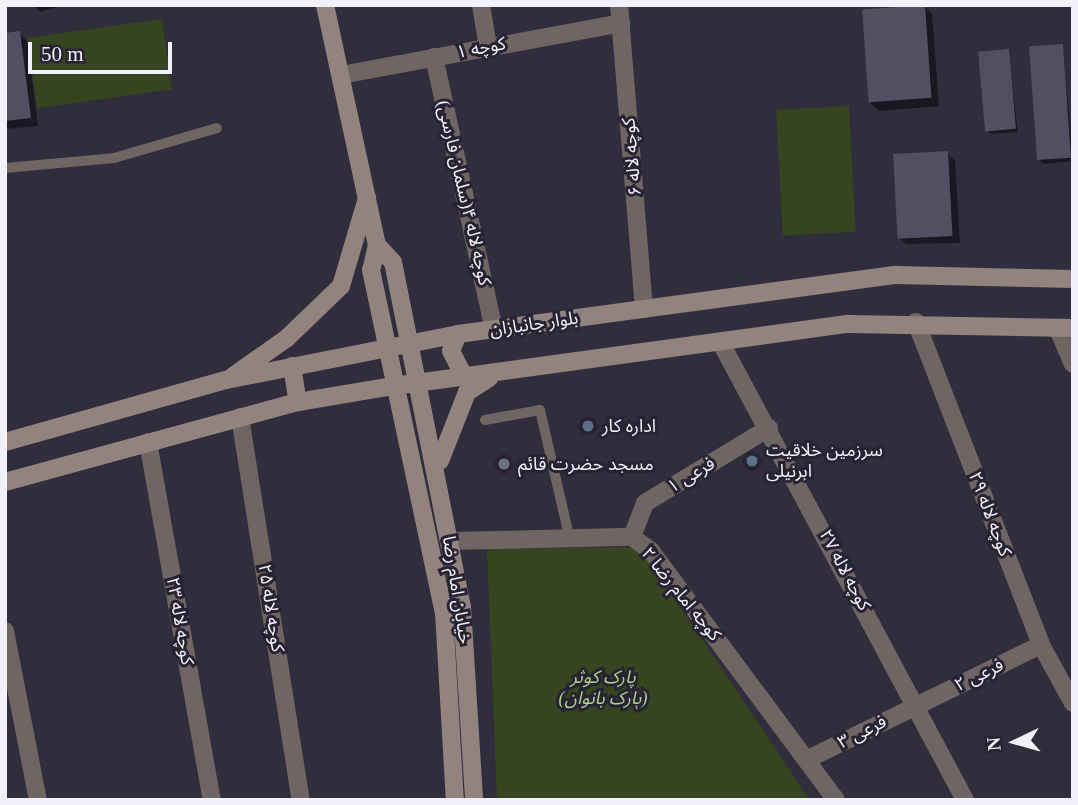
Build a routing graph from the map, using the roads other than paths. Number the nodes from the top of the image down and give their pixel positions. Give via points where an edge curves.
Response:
1 (325, 5) edge
2 (481, 5) edge
3 (620, 14) edge
4 (488, 47) junction
5 (434, 57) junction
6 (341, 75) junction
7 (217, 128) dead end
8 (5, 168) edge
9 (367, 198) junction
10 (377, 244) junction
11 (1073, 279) edge
12 (644, 309) junction
13 (916, 322) junction
14 (494, 328) junction
15 (1065, 328) edge
16 (458, 334) junction
17 (412, 343) junction
18 (721, 343) junction
19 (387, 348) junction
20 (1073, 364) edge
21 (292, 366) junction
22 (499, 372) junction
23 (464, 378) junction
24 (226, 380) junction
25 (421, 383) junction
26 (394, 386) junction
27 (298, 402) junction
28 (240, 417) junction
29 (485, 420) dead end
30 (769, 428) junction
31 (5, 442) edge
32 (148, 442) junction
33 (438, 475) junction
34 (5, 482) edge
35 (569, 536) junction
36 (632, 537) junction
37 (450, 541) junction
38 (454, 622) junction
39 (5, 631) edge
40 (1041, 645) junction
41 (1073, 703) edge
42 (917, 705) junction
43 (808, 759) junction
44 (38, 800) edge
45 (212, 800) edge
46 (301, 800) edge
47 (455, 800) edge
48 (474, 800) edge
49 (836, 800) edge
50 (965, 800) edge

1 - 6 street
2 - 4 street
3 - 4 street, کوچه ۱
3 - 12 street, کوچه لاله ۶
4 - 5 street, کوچه ۱
5 - 6 street, کوچه ۱
5 - 14 street, کوچه لاله ۴(سلمان فارسی)
6 - 9 street
7 - 8 lane via 114,158
9 - 10 street
9 - 24 street via 341,286 287,338
10 - 17 street, خیابان امام رضا via 393,262
10 - 19 street, خیابان امام رضا via 371,271
11 - 12 street, بلوار جانبازان via 896,275
12 - 14 street, بلوار جانبازان
13 - 15 street
13 - 18 street
13 - 40 street, کوچه لاله ۲۹
14 - 16 street, بلوار جانبازان
15 - 20 street
16 - 17 street, بلوار جانبازان
16 - 23 street via 451,351
17 - 19 street, بلوار جانبازان
17 - 25 street, خیابان امام رضا
18 - 22 street
18 - 30 street, کوچه لاله ۲۷
19 - 21 street, بلوار جانبازان
19 - 26 street, خیابان امام رضا
21 - 24 street, بلوار جانبازان
21 - 27 street
22 - 23 street
22 - 33 street via 467,392 443,442
23 - 25 street
24 - 31 street, بلوار جانبازان
25 - 26 street
25 - 33 street, خیابان امام رضا
26 - 27 street
26 - 38 street, خیابان امام رضا
27 - 28 street
28 - 32 street
28 - 46 street, کوچه لاله ۲۵
29 - 35 lane via 540,410
30 - 36 street, فرعی ۱ via 645,503
30 - 42 street, کوچه لاله ۲۷
32 - 34 street
32 - 45 street, کوچه لاله ۲۳
33 - 37 street, خیابان امام رضا
35 - 36 street, کوچه امام رضا ۲
35 - 37 street, کوچه امام رضا ۲
36 - 43 street, کوچه امام رضا ۲ via 651,551
37 - 38 street, خیابان امام رضا
38 - 47 street, خیابان امام رضا
38 - 48 street, خیابان امام رضا
39 - 44 street
40 - 41 street, کوچه لاله ۲۹
40 - 42 street, فرعی ۲
42 - 43 street, فرعی ۳
42 - 50 street, کوچه لاله ۲۷
43 - 49 street, کوچه امام رضا ۲

